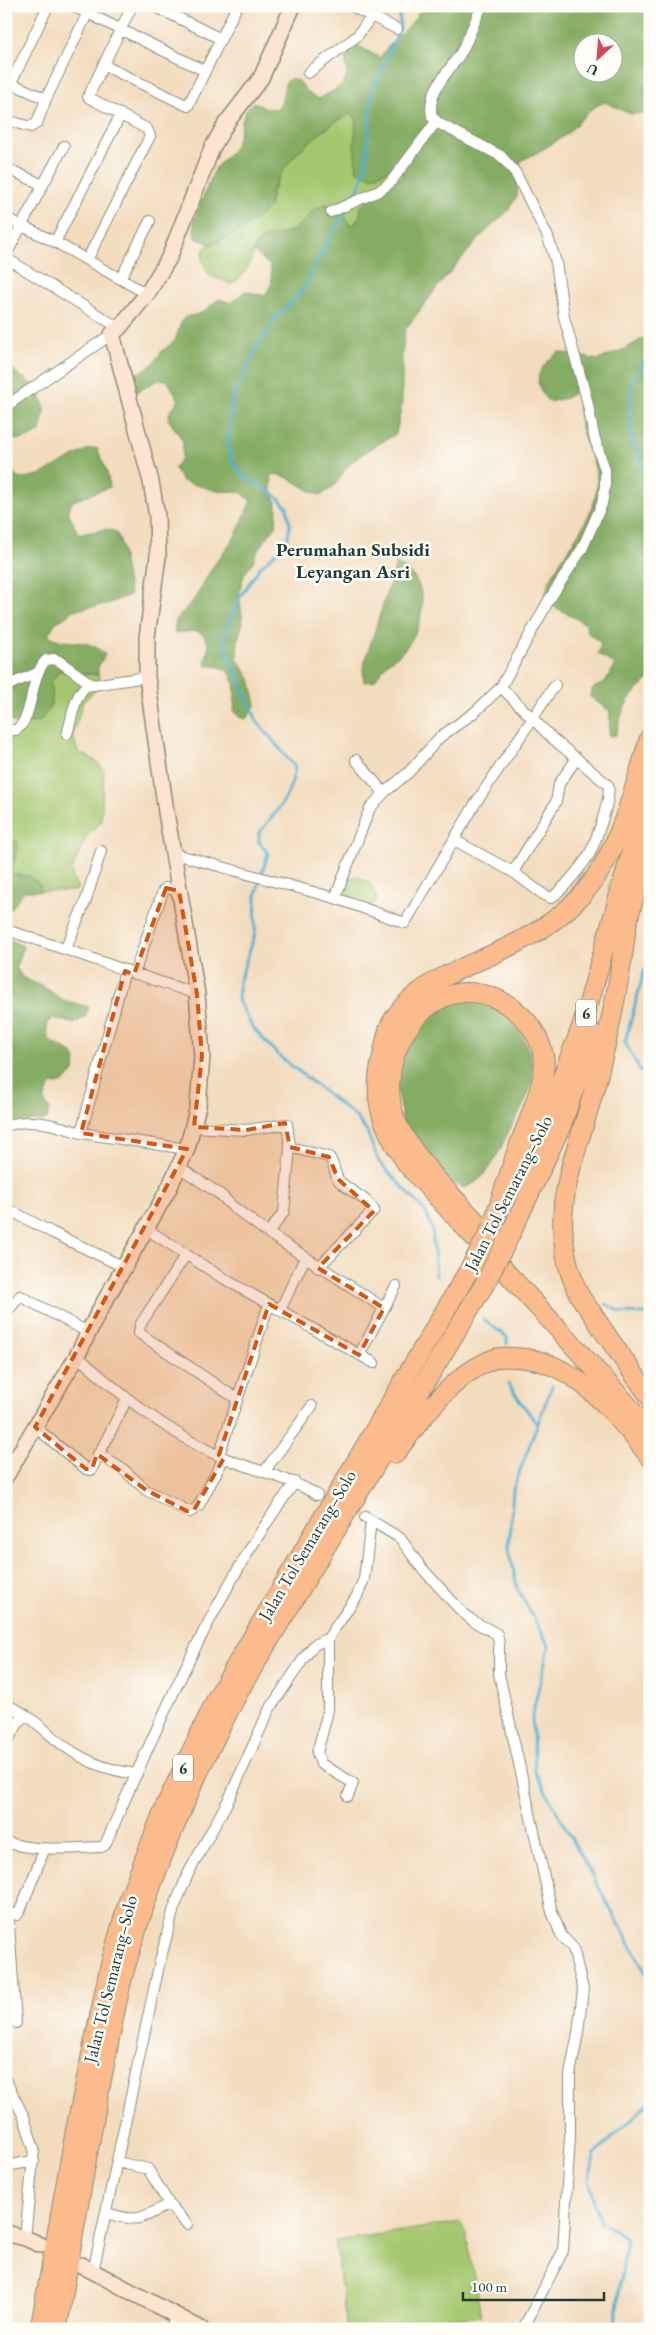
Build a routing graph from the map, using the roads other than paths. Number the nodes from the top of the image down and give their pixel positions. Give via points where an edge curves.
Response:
1 (9, 6) edge
2 (48, 6) edge
3 (73, 6) edge
4 (132, 6) edge
5 (154, 6) edge
6 (237, 6) edge
7 (293, 6) edge
8 (351, 6) edge
9 (379, 6) edge
10 (482, 6) edge
11 (89, 10) edge
12 (6, 12) edge
13 (372, 17) junction
14 (121, 30) junction
15 (397, 30) dead end
16 (221, 39) junction
17 (103, 65) junction
18 (205, 71) junction
19 (308, 73) dead end
20 (9, 82) edge
21 (46, 100) junction
22 (121, 114) junction
23 (6, 120) edge
24 (436, 122) junction
25 (64, 146) dead end
26 (6, 168) edge
27 (43, 185) junction
28 (331, 212) dead end
29 (6, 218) edge
30 (150, 221) dead end
31 (22, 226) junction
32 (56, 242) junction
33 (6, 256) edge
34 (87, 260) junction
35 (120, 278) junction
36 (147, 294) junction
37 (115, 331) junction
38 (6, 406) edge
39 (37, 673) junction
40 (148, 677) junction
41 (91, 684) junction
42 (556, 685) dead end
43 (6, 686) edge
44 (501, 687) junction
45 (533, 718) junction
46 (6, 730) edge
47 (68, 734) dead end
48 (650, 737) edge
49 (577, 758) junction
50 (356, 760) dead end
51 (650, 787) edge
52 (384, 793) junction
53 (454, 840) junction
54 (650, 841) edge
55 (101, 851) dead end
56 (175, 854) junction
57 (513, 872) junction
58 (180, 891) junction
59 (336, 898) junction
60 (627, 923) junction
61 (6, 930) edge
62 (66, 948) junction
63 (129, 973) junction
64 (197, 994) junction
65 (6, 1126) edge
66 (194, 1127) junction
67 (81, 1133) junction
68 (290, 1146) junction
69 (187, 1149) junction
70 (178, 1167) junction
71 (6, 1208) edge
72 (492, 1225) junction
73 (145, 1228) junction
74 (268, 1234) junction
75 (185, 1256) junction
76 (305, 1258) junction
77 (124, 1267) junction
78 (318, 1268) junction
79 (396, 1286) dead end
80 (269, 1304) junction
81 (384, 1308) junction
82 (280, 1310) junction
83 (6, 1313) edge
84 (88, 1332) junction
85 (359, 1355) junction
86 (77, 1356) junction
87 (374, 1363) dead end
88 (650, 1397) edge
89 (127, 1399) junction
90 (237, 1399) junction
91 (312, 1406) dead end
92 (650, 1414) edge
93 (35, 1427) junction
94 (650, 1433) edge
95 (98, 1454) junction
96 (221, 1456) junction
97 (650, 1457) edge
98 (7, 1472) edge
99 (264, 1472) junction
100 (295, 1482) junction
101 (317, 1495) dead end
102 (323, 1550) junction
103 (328, 1638) junction
104 (6, 1705) edge
105 (24, 1714) junction
106 (6, 1743) edge
107 (137, 1774) junction
108 (348, 1796) dead end
109 (6, 1842) edge
110 (45, 1848) junction
111 (7, 1912) edge
112 (16, 2023) dead end
113 (6, 2081) edge
114 (34, 2161) junction
115 (117, 2162) junction
116 (6, 2166) edge
117 (169, 2204) junction
118 (107, 2213) junction
119 (187, 2224) dead end
120 (6, 2233) edge
121 (25, 2238) junction
122 (41, 2245) dead end
123 (87, 2268) joint
124 (174, 2313) junction
125 (40, 2329) edge
126 (56, 2329) edge
127 (173, 2329) edge
128 (201, 2329) edge
129 (523, 2329) edge

1 - 12 street
2 - 20 street
3 - 11 street
4 - 14 street
5 - 16 street
6 - 16 street
7 - 36 street via 261,78 227,122 212,148 178,240
8 - 13 street
9 - 13 street
10 - 24 street via 462,50 431,100 432,117
11 - 14 street
11 - 21 street
13 - 15 street
13 - 19 street via 357,36
14 - 17 street
14 - 18 street
16 - 18 street
17 - 18 street via 188,106
17 - 22 street via 88,97
20 - 21 street
21 - 23 street via 38,123 30,127
22 - 32 street
22 - 34 street via 147,128 149,138
24 - 28 street via 390,183
24 - 44 street via 501,156 515,172 548,236 556,262 564,317 605,470 602,504 594,526
25 - 27 street
26 - 27 street
27 - 31 street
29 - 31 street
30 - 35 street
31 - 32 street
31 - 33 street
32 - 34 street
33 - 37 street
34 - 35 street
35 - 36 street
36 - 37 street
37 - 38 street
37 - 40 street via 158,516 158,556 147,637
39 - 41 street via 46,660 54,659
39 - 43 street
39 - 46 street via 22,725 16,730
40 - 41 street
40 - 56 street via 166,812
41 - 47 street via 82,690
42 - 45 street
44 - 45 street
44 - 52 street via 475,712 440,737 409,772
45 - 49 street
45 - 53 street
48 - 94 highway via 614,843 593,881 564,913 526,937 416,994 392,1022 378,1075 378,1101 384,1124 407,1164
49 - 57 street via 559,784 556,802
49 - 57 street via 610,789 590,852 576,876 550,898
50 - 52 street
51 - 72 highway, Jalan Tol Semarang–Solo / 6 via 584,1023 543,1128
52 - 59 street via 366,816
53 - 57 street
53 - 59 street via 405,923
54 - 60 highway, Jalan Tol Semarang–Solo / 6
55 - 62 street via 86,900
56 - 58 street
56 - 59 street
58 - 63 street via 166,888 163,891
58 - 64 street
60 - 88 highway via 621,975 592,1096 566,1184 561,1228 576,1290
60 - 102 highway, Jalan Tol Semarang–Solo / 6, bridge via 561,1126 509,1237 484,1285
61 - 62 street
62 - 63 street
63 - 64 street
63 - 67 street
64 - 66 street via 202,1056
65 - 67 street via 24,1121 52,1124
66 - 68 street via 246,1130 285,1123
66 - 69 street
67 - 69 street
68 - 74 street via 284,1212
68 - 78 street via 329,1157 338,1179 374,1210
69 - 70 street
70 - 73 street
70 - 74 street via 211,1188
71 - 77 street
72 - 92 highway via 540,1087 544,1060 539,1039 527,1019 509,1004 465,993 445,997 416,1018 396,1048 391,1070 394,1115 405,1138 427,1167 531,1284 630,1388
72 - 125 highway, Jalan Tol Semarang–Solo / 6, bridge via 472,1266 223,1687 165,1807 129,1899 110,1966 75,2133
73 - 75 street
73 - 77 street
74 - 76 street
75 - 80 street
75 - 90 street via 140,1325 139,1333
76 - 78 street
76 - 82 street
77 - 84 street
78 - 81 street
79 - 81 street
80 - 82 street
80 - 90 street
81 - 85 street
82 - 85 street
83 - 84 street via 20,1296
84 - 86 street
85 - 87 street
86 - 89 street
86 - 93 street
89 - 95 street
89 - 96 street via 159,1423
90 - 96 street
91 - 99 street
93 - 95 street via 86,1469 92,1469
93 - 98 street
95 - 96 street via 124,1470 146,1490 190,1512 198,1506
96 - 99 street
97 - 102 highway via 577,1379 560,1368 535,1359 499,1357 450,1388 415,1426
99 - 100 street
100 - 101 street
100 - 107 street via 229,1586 177,1682
102 - 126 highway, Jalan Tol Semarang–Solo / 6 via 213,1739 176,1818 144,1906 124,1973 107,2053
103 - 108 street via 328,1710 317,1753 321,1764 353,1784
103 - 115 street via 314,1645 269,1710 229,1799 188,1874 172,1915 160,1961
103 - 129 street via 357,1596 364,1579 368,1519 400,1538 420,1566 461,1611 497,1634 499,1674 552,1912 561,1935 573,1948 583,1989 570,2074 563,2251
104 - 105 street
105 - 106 street
105 - 107 street via 88,1761 109,1770
107 - 110 street via 104,1846
109 - 110 street
110 - 111 street via 20,1911 17,1914
111 - 112 street
113 - 114 street via 31,2136
114 - 116 street
114 - 121 street
115 - 117 street via 148,2170
115 - 118 street
117 - 118 street via 136,2220
117 - 119 street
118 - 123 street
120 - 121 street
121 - 122 street
123 - 124 street
124 - 127 street
124 - 128 street

